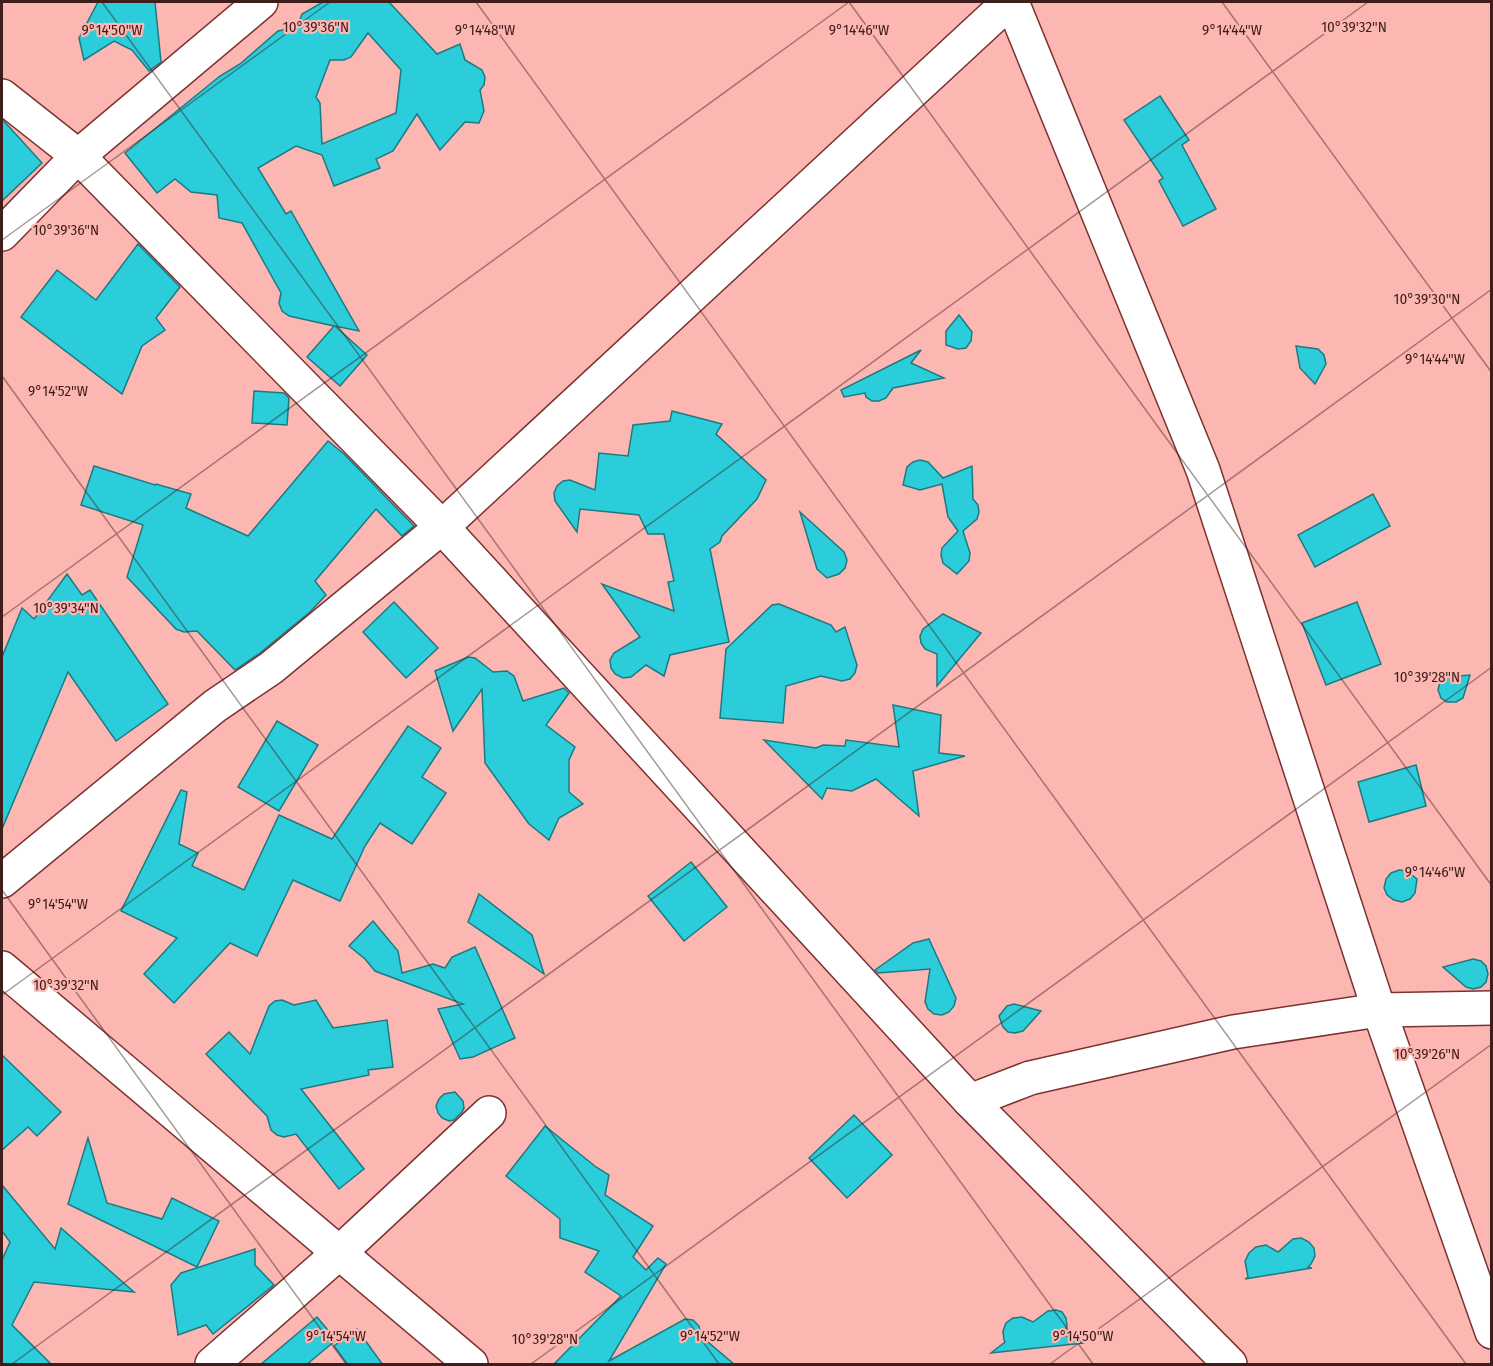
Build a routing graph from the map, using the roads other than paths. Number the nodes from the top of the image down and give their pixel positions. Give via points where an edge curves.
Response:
1 (261, 2) edge
2 (1010, 2) edge
3 (2, 96) edge
4 (78, 156) junction
5 (2, 234) edge
6 (442, 527) junction
7 (2, 881) edge
8 (2, 968) edge
9 (1491, 1008) edge
10 (1379, 1010) junction
11 (970, 1101) junction
12 (489, 1113) dead end
13 (339, 1253) junction
14 (1491, 1332) edge
15 (212, 1365) edge
16 (471, 1365) edge
17 (1230, 1365) edge

1 - 4 main road
2 - 6 main road
2 - 10 main road via 1203,470
3 - 4 main road
4 - 5 main road
4 - 6 main road
6 - 7 main road via 271,668 206,713
6 - 11 main road
8 - 13 main road
9 - 10 main road
10 - 11 main road via 1233,1032 1030,1078
10 - 14 main road
11 - 17 main road
12 - 13 main road
13 - 15 main road
13 - 16 main road

